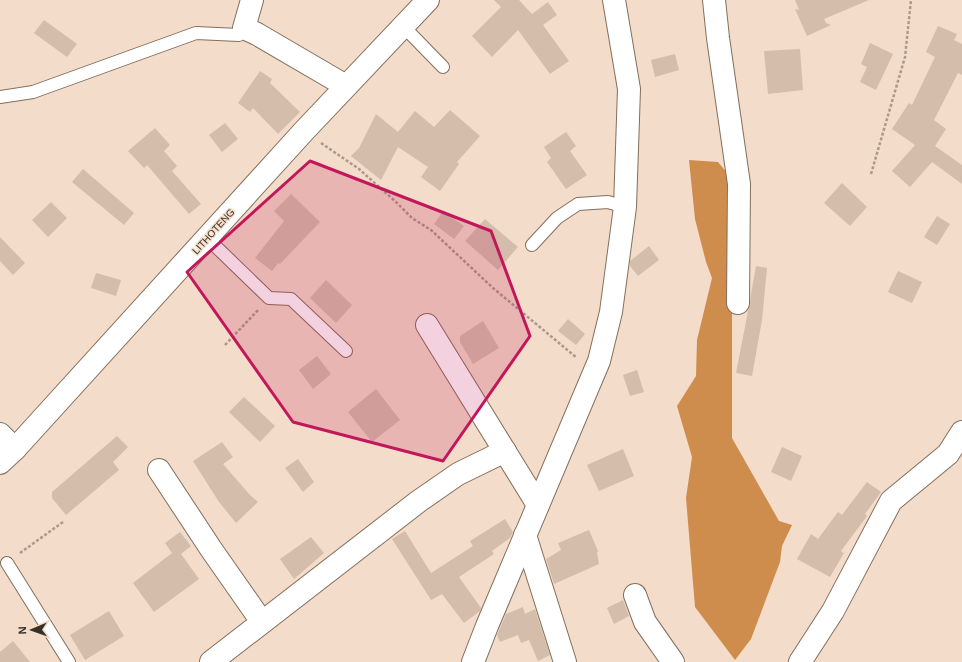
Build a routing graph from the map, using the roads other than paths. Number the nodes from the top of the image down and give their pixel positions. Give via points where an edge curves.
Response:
1 (252, 0) edge
2 (428, 0) edge
3 (614, 0) edge
4 (714, 0) edge
5 (403, 26) junction
6 (244, 28) junction
7 (443, 67) dead end
8 (346, 86) junction
9 (0, 97) edge
10 (625, 207) junction
11 (207, 238) junction
12 (532, 245) dead end
13 (738, 303) dead end
14 (427, 325) dead end
15 (346, 351) dead end
16 (962, 432) edge
17 (5, 449) edge
18 (505, 451) junction
19 (955, 452) edge
20 (159, 470) dead end
21 (538, 505) junction
22 (525, 535) junction
23 (7, 563) road end
24 (635, 595) dead end
25 (262, 622) junction
26 (70, 662) edge
27 (211, 662) edge
28 (473, 662) edge
29 (565, 662) edge
30 (673, 662) edge
31 (800, 662) edge

1 - 6 street
2 - 5 street, LITHOTENG
3 - 10 street via 629,89
4 - 13 street via 739,184
5 - 7 lane
5 - 8 street, LITHOTENG
6 - 8 street
6 - 9 lane via 239,35 196,33 33,92
8 - 11 street, LITHOTENG
10 - 12 lane via 608,202 578,204 556,218
10 - 21 street via 611,312 599,361
11 - 15 lane via 269,298 291,299
11 - 17 street, LITHOTENG
14 - 18 street
16 - 19 street
18 - 21 street
18 - 25 street via 458,474 419,501
19 - 31 street via 891,501 833,611
20 - 25 street via 210,549
21 - 22 street
22 - 28 street
22 - 29 street
23 - 26 lane
24 - 30 street via 645,622
25 - 27 street

